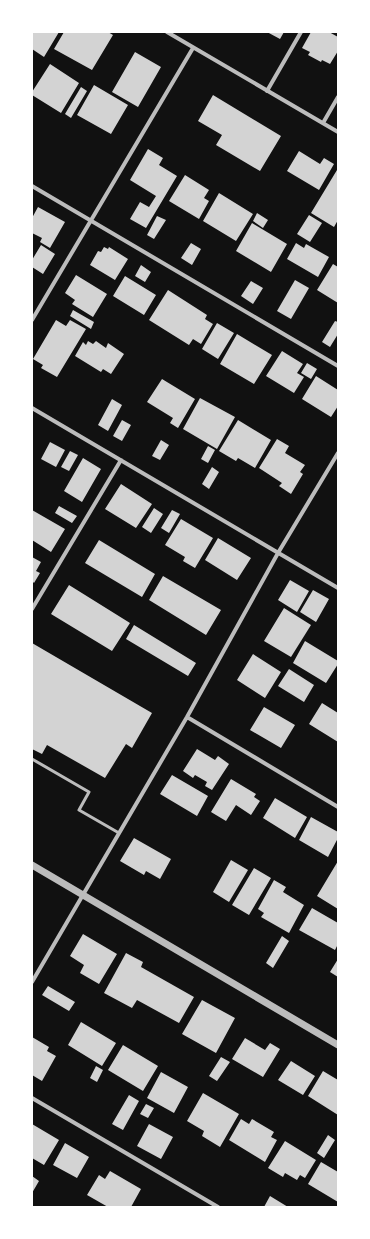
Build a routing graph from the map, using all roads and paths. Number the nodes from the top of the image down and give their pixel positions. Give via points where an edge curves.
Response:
1 (168, 32) edge
2 (301, 32) edge
3 (193, 48) junction
4 (267, 91) junction
5 (338, 97) edge
6 (323, 123) junction
7 (338, 132) edge
8 (32, 186) edge
9 (92, 221) junction
10 (32, 320) edge
11 (338, 366) edge
12 (32, 408) edge
13 (338, 453) edge
14 (121, 460) junction
15 (278, 553) junction
16 (338, 588) edge
17 (32, 610) edge
18 (187, 717) junction
19 (32, 758) edge
20 (338, 807) edge
21 (119, 833) junction
22 (32, 866) edge
23 (82, 896) junction
24 (32, 982) edge
25 (338, 1045) edge
26 (32, 1098) edge
27 (218, 1207) edge

1 - 3 street
2 - 4 street
3 - 4 street
3 - 9 street
4 - 6 street
5 - 6 street
6 - 7 street
8 - 9 street
9 - 10 street
9 - 11 street
12 - 14 street
13 - 15 street
14 - 15 street
14 - 17 street
15 - 16 street
15 - 18 street
18 - 20 street
18 - 21 street
19 - 21 lane via 89,792 79,810
21 - 23 street
22 - 23 street
23 - 24 street
23 - 25 street
26 - 27 street

